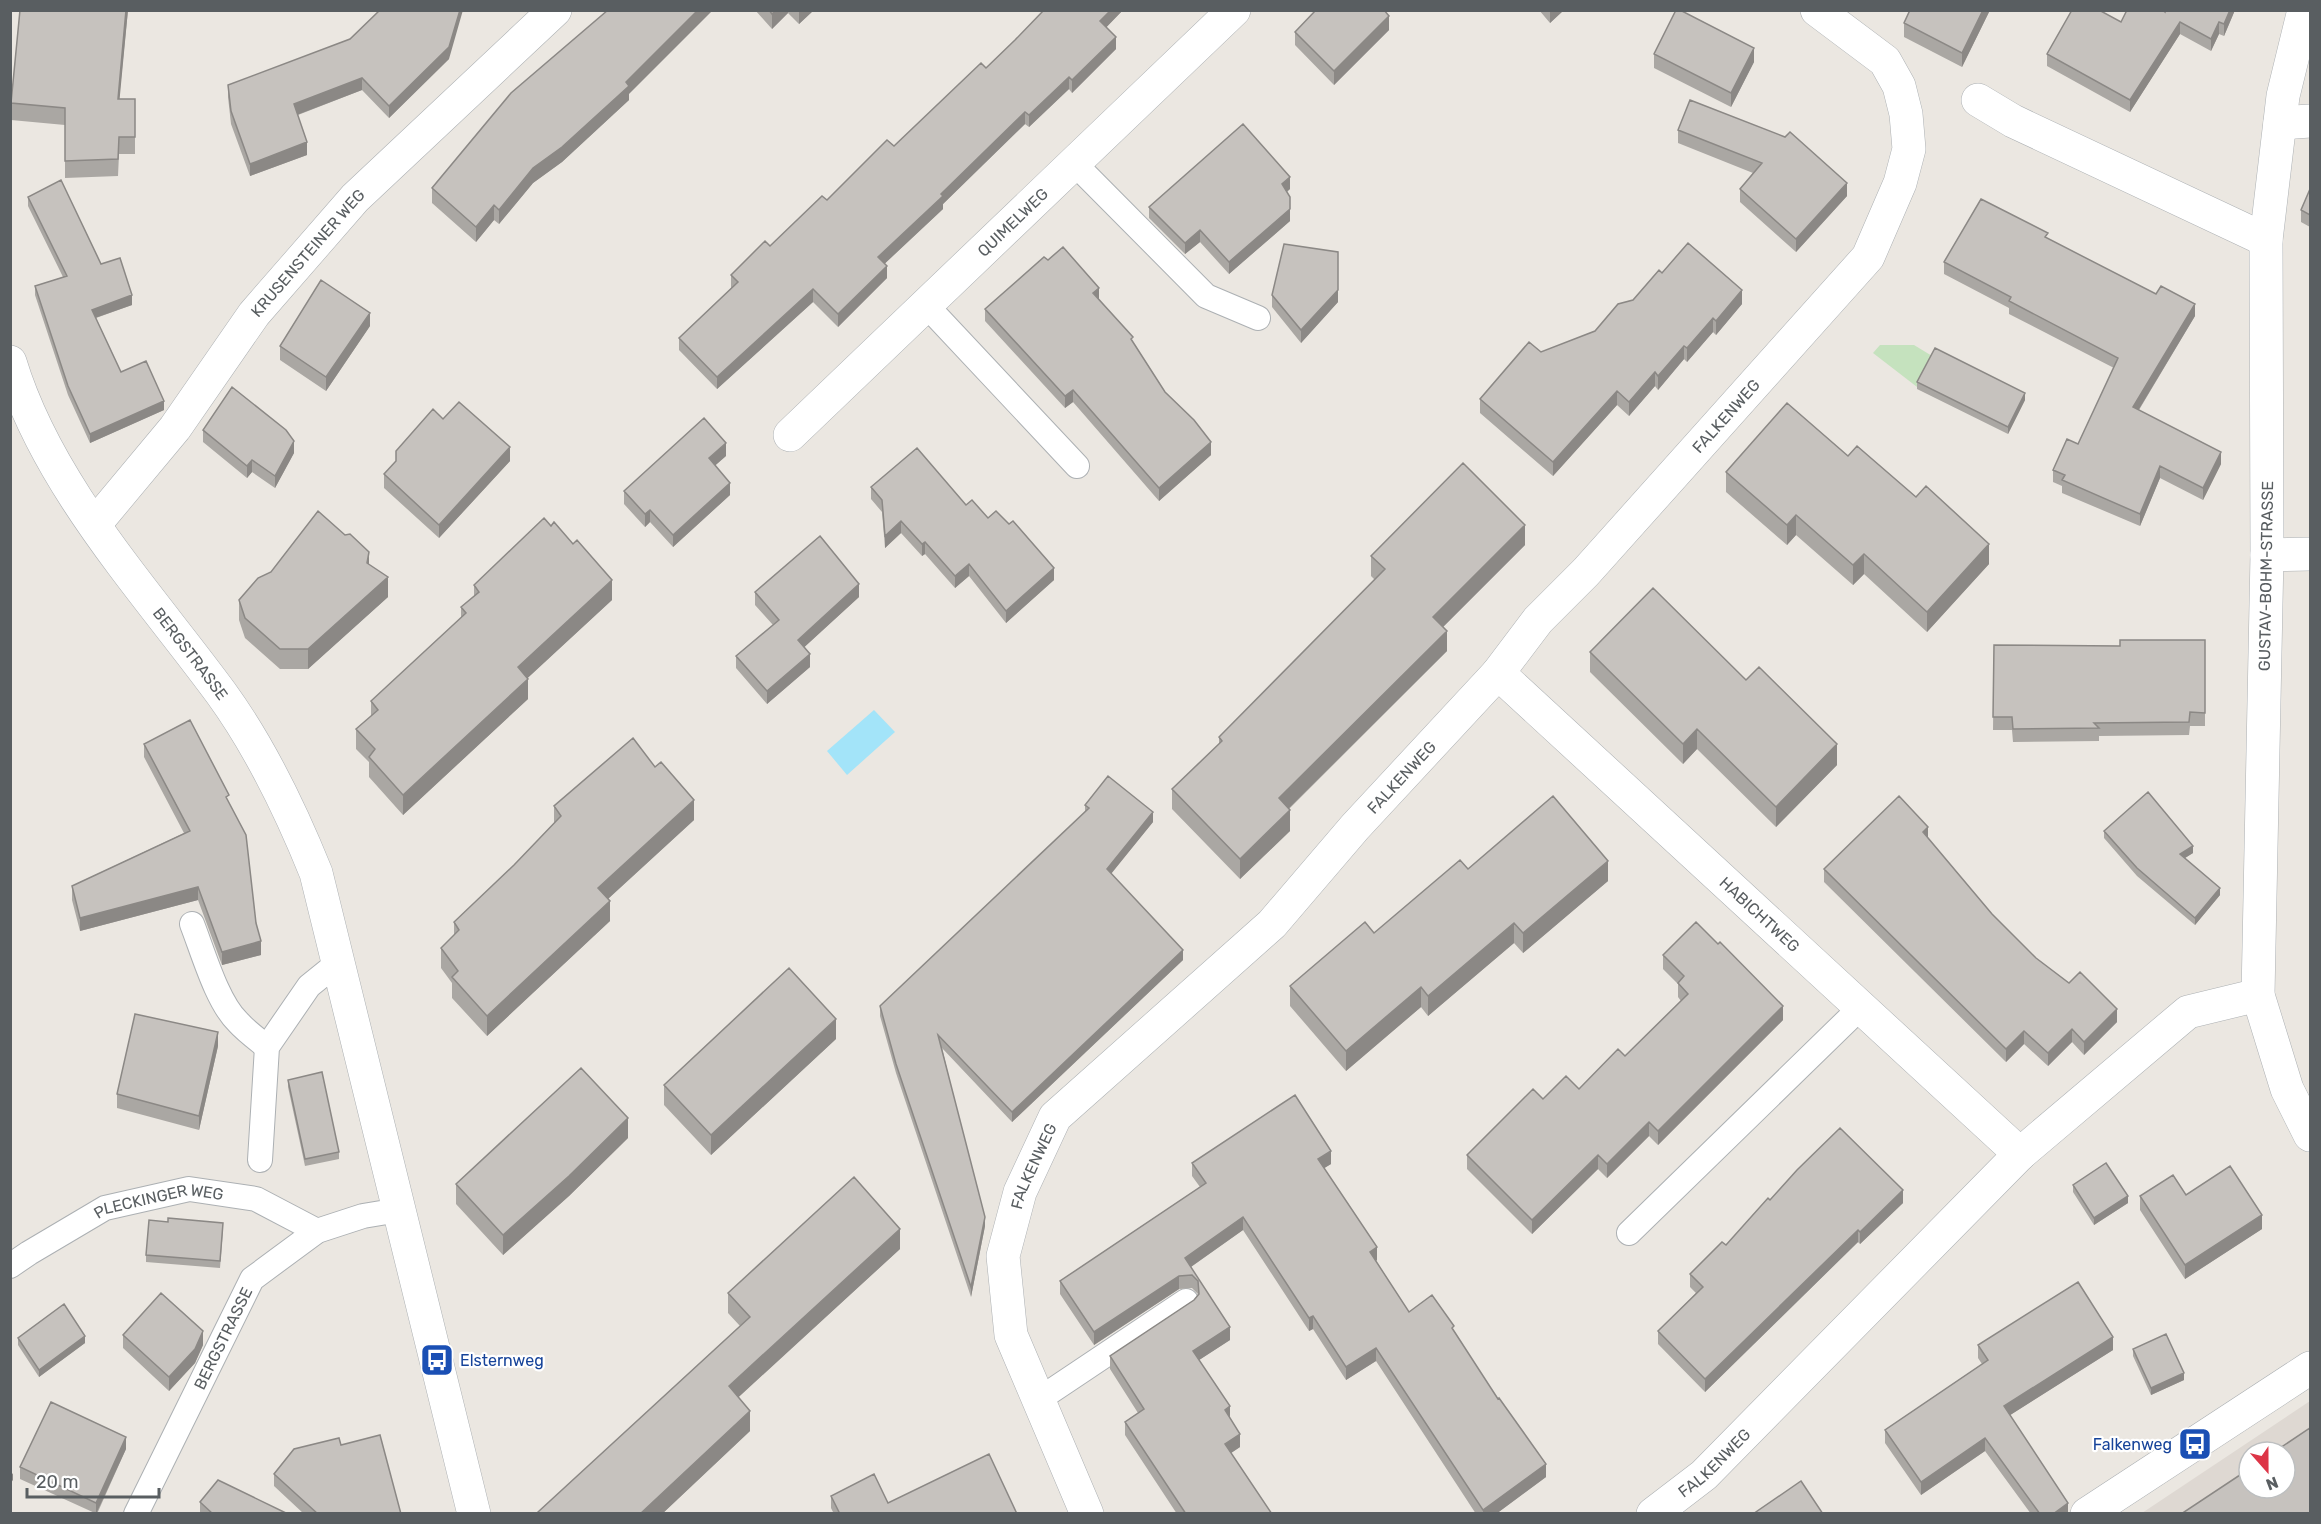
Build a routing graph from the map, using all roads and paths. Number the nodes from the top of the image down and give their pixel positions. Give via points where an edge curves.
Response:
1 (555, 10) edge
2 (1234, 10) edge
3 (1817, 10) edge
4 (2304, 10) edge
5 (1978, 100) dead end
6 (2295, 122) edge
7 (1074, 163) junction
8 (2266, 240) junction
9 (926, 305) junction
10 (1258, 318) dead end
11 (10, 362) edge
12 (790, 435) dead end
13 (1077, 466) dead end
14 (94, 524) junction
15 (2310, 554) edge
16 (2267, 555) junction
17 (1498, 673) junction
18 (192, 924) dead end
19 (340, 961) junction
20 (2258, 995) junction
21 (1861, 1007) junction
22 (267, 1047) junction
23 (2310, 1135) edge
24 (2020, 1154) junction
25 (260, 1160) dead end
26 (399, 1210) junction
27 (317, 1231) junction
28 (1629, 1233) dead end
29 (10, 1266) edge
30 (1186, 1301) dead end
31 (2310, 1368) edge
32 (1038, 1400) junction
33 (135, 1514) edge
34 (474, 1514) edge
35 (1087, 1514) edge
36 (1653, 1514) edge
37 (2087, 1514) edge

1 - 14 street, KRUSENSTEINER WEG via 355,198 254,314 175,428
2 - 7 street, QUIMELWEG
3 - 17 street, FALKENWEG via 1885,61 1899,86 1906,114 1909,149 1900,183 1868,257 1593,564 1538,620
4 - 6 street, GUSTAV-BOHM-STRASSE via 2283,96
5 - 8 street via 2013,121
6 - 8 street, GUSTAV-BOHM-STRASSE
7 - 9 street, QUIMELWEG
7 - 10 lane via 1206,296
8 - 16 street, GUSTAV-BOHM-STRASSE
9 - 12 street, QUIMELWEG
9 - 13 lane
11 - 14 street, BERGSTRASSE via 61,477
14 - 19 street, BERGSTRASSE via 222,695 261,755 316,873
15 - 16 street
16 - 20 street, GUSTAV-BOHM-STRASSE
17 - 21 street, HABICHTWEG
17 - 32 street, FALKENWEG via 1355,827 1272,924 1054,1117 1020,1192 1003,1256 1011,1335
18 - 22 lane via 229,1012
19 - 22 lane via 309,986
19 - 26 street, BERGSTRASSE
20 - 23 street, GUSTAV-BOHM-STRASSE via 2287,1089
20 - 24 street, FALKENWEG via 2188,1012
21 - 24 street, HABICHTWEG
21 - 28 lane
22 - 25 lane
24 - 36 street, FALKENWEG via 1704,1475
26 - 27 lane, BERGSTRASSE via 363,1215
26 - 34 street, BERGSTRASSE
27 - 29 lane, PLECKINGER WEG via 256,1199 189,1189 105,1208
27 - 33 lane, BERGSTRASSE via 252,1279
30 - 32 lane
31 - 37 street
32 - 35 street, FALKENWEG

